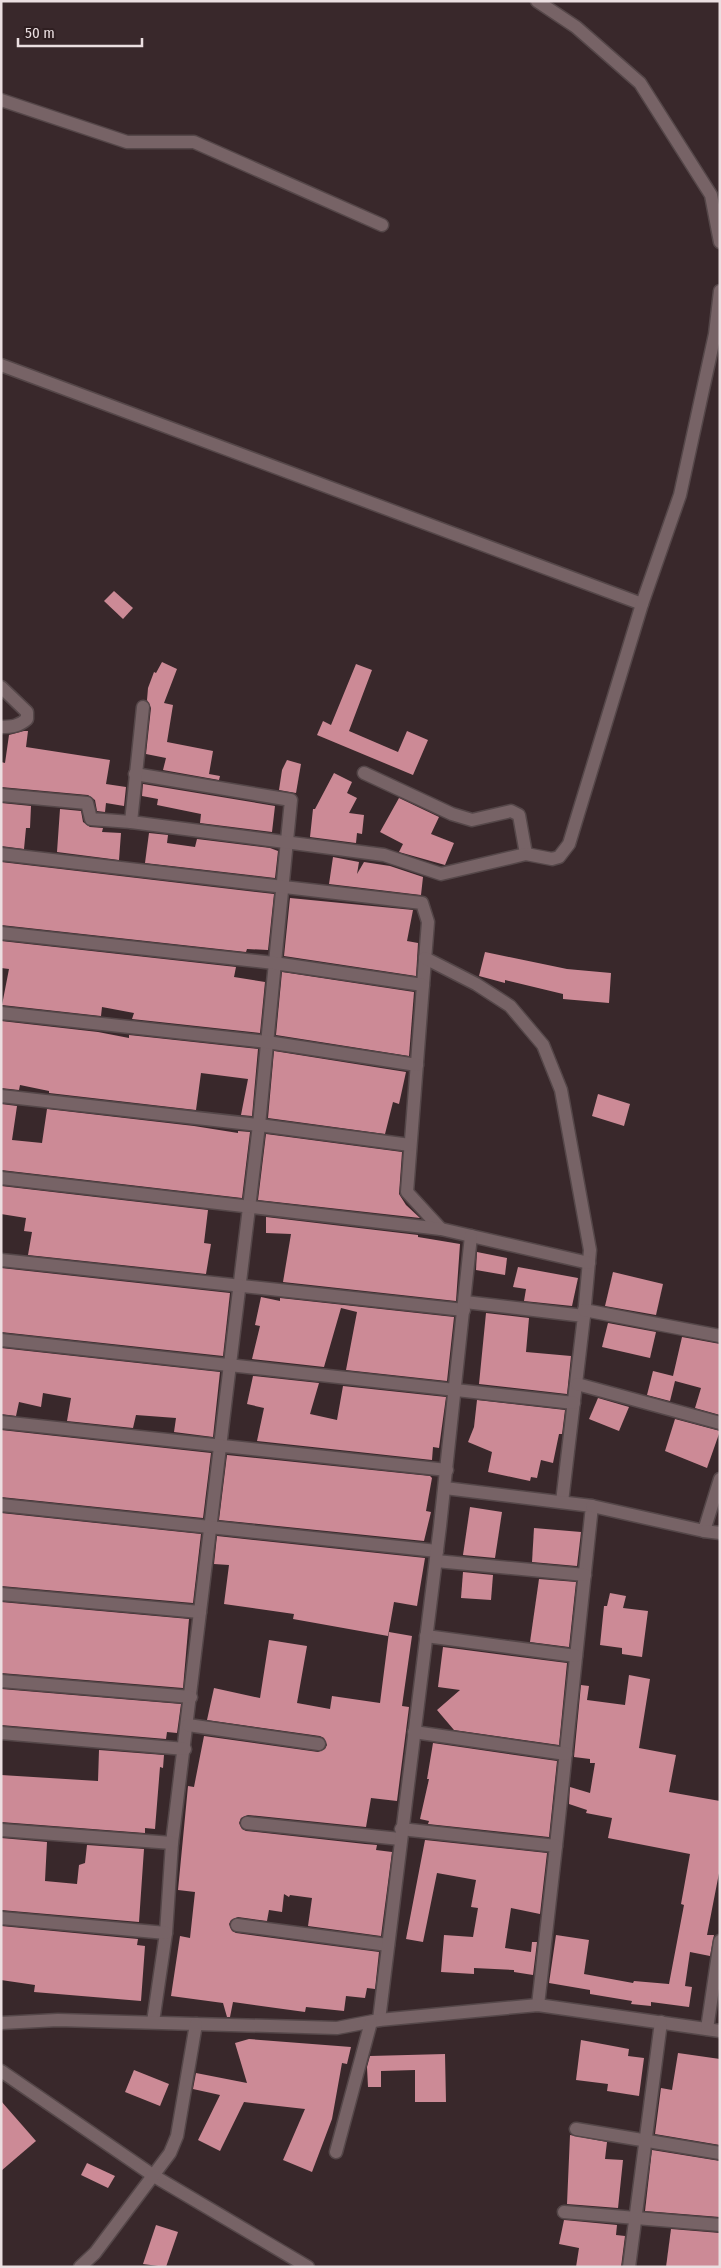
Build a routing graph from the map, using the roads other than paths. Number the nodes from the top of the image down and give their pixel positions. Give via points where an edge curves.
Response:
1 (537, 1) edge
2 (1, 100) edge
3 (382, 225) dead end
4 (720, 242) edge
5 (720, 291) edge
6 (1, 365) edge
7 (642, 604) junction
8 (1, 687) edge
9 (143, 707) dead end
10 (1, 727) edge
11 (364, 773) dead end
12 (135, 774) junction
13 (1, 794) edge
14 (131, 822) junction
15 (288, 842) junction
16 (1, 854) edge
17 (526, 854) junction
18 (283, 886) junction
19 (1, 933) edge
20 (425, 958) junction
21 (274, 963) junction
22 (423, 985) junction
23 (1, 1014) edge
24 (267, 1042) junction
25 (417, 1064) junction
26 (1, 1096) edge
27 (259, 1125) junction
28 (410, 1145) junction
29 (1, 1178) edge
30 (248, 1207) junction
31 (441, 1229) junction
32 (471, 1236) junction
33 (1, 1260) edge
34 (589, 1262) junction
35 (239, 1286) junction
36 (465, 1306) junction
37 (584, 1313) junction
38 (720, 1336) edge
39 (1, 1340) edge
40 (229, 1366) junction
41 (577, 1384) junction
42 (455, 1391) junction
43 (574, 1403) junction
44 (1, 1422) edge
45 (720, 1423) edge
46 (220, 1447) junction
47 (447, 1470) junction
48 (720, 1479) edge
49 (445, 1488) junction
50 (562, 1502) junction
51 (1, 1505) edge
52 (592, 1506) junction
53 (210, 1527) junction
54 (704, 1531) junction
55 (720, 1533) edge
56 (436, 1556) junction
57 (585, 1575) junction
58 (1, 1594) edge
59 (200, 1612) junction
60 (426, 1636) junction
61 (576, 1656) junction
62 (1, 1681) edge
63 (191, 1697) junction
64 (188, 1725) junction
65 (414, 1732) junction
66 (1, 1733) edge
67 (319, 1744) dead end
68 (185, 1749) junction
69 (566, 1754) junction
70 (247, 1823) dead end
71 (1, 1830) edge
72 (401, 1834) junction
73 (172, 1844) junction
74 (556, 1846) junction
75 (1, 1918) edge
76 (237, 1925) dead end
77 (166, 1933) junction
78 (720, 1941) edge
79 (388, 1945) junction
80 (538, 2005) junction
81 (375, 2021) junction
82 (153, 2022) junction
83 (661, 2022) junction
84 (1, 2023) edge
85 (196, 2024) junction
86 (714, 2030) edge
87 (1, 2070) edge
88 (576, 2129) dead end
89 (644, 2141) junction
90 (336, 2152) dead end
91 (720, 2153) edge
92 (154, 2176) junction
93 (564, 2212) dead end
94 (636, 2218) junction
95 (720, 2225) edge
96 (300, 2264) edge
97 (80, 2267) edge
98 (629, 2267) edge

1 - 4 street via 576,27 640,83 711,195
2 - 3 street via 127,142 194,142
5 - 7 street via 715,334 680,495
6 - 7 street
7 - 17 street via 569,844 559,857 552,859
8 - 10 street via 27,712 21,724
9 - 12 street
11 - 17 street via 472,820 511,811 519,815
12 - 14 street
12 - 15 street via 291,800
13 - 14 street via 87,803 91,819
14 - 15 street
15 - 17 street via 384,855 441,874
15 - 18 street
16 - 18 street
18 - 20 street via 422,904 428,922
18 - 21 street
19 - 21 street
20 - 22 street
20 - 34 street via 510,1006 543,1045 561,1090 590,1250
21 - 22 street
21 - 24 street
22 - 25 street
23 - 24 street
24 - 25 street
24 - 27 street
25 - 28 street
26 - 27 street
27 - 28 street
27 - 30 street
28 - 31 street via 407,1192
29 - 30 street
30 - 31 street
30 - 35 street
31 - 32 street
32 - 34 street
32 - 36 street
33 - 35 street
34 - 37 street
35 - 36 street
35 - 40 street
36 - 37 street
36 - 42 street
37 - 38 street
37 - 41 street
39 - 40 street
40 - 42 street
40 - 46 street
41 - 43 street
41 - 45 street
42 - 43 street
42 - 47 street
43 - 50 street
44 - 46 street
46 - 47 street
46 - 53 street
47 - 49 street
48 - 54 street
49 - 50 street
49 - 56 street
50 - 52 street
51 - 53 street
52 - 54 street
52 - 57 street
53 - 56 street
53 - 59 street
54 - 55 street
56 - 57 street
56 - 60 street
57 - 61 street
58 - 59 street
59 - 63 street
60 - 61 street
60 - 65 street
61 - 69 street
62 - 63 street
63 - 64 street
64 - 67 street
64 - 68 street
65 - 69 street
65 - 72 street
66 - 68 street
68 - 73 street
69 - 74 street
70 - 72 street
71 - 73 street
72 - 74 street
72 - 79 street
73 - 77 street
74 - 80 street
75 - 77 street
76 - 79 street
77 - 82 street
78 - 86 street
79 - 81 street
80 - 81 street
80 - 83 street
81 - 85 street via 338,2028
81 - 90 street
82 - 84 street via 58,2020
82 - 85 street
83 - 86 street
83 - 89 street
85 - 92 street via 177,2136
87 - 92 street
88 - 89 street
89 - 91 street
89 - 94 street
92 - 96 street
92 - 97 street via 95,2253
93 - 94 street
94 - 95 street
94 - 98 street

